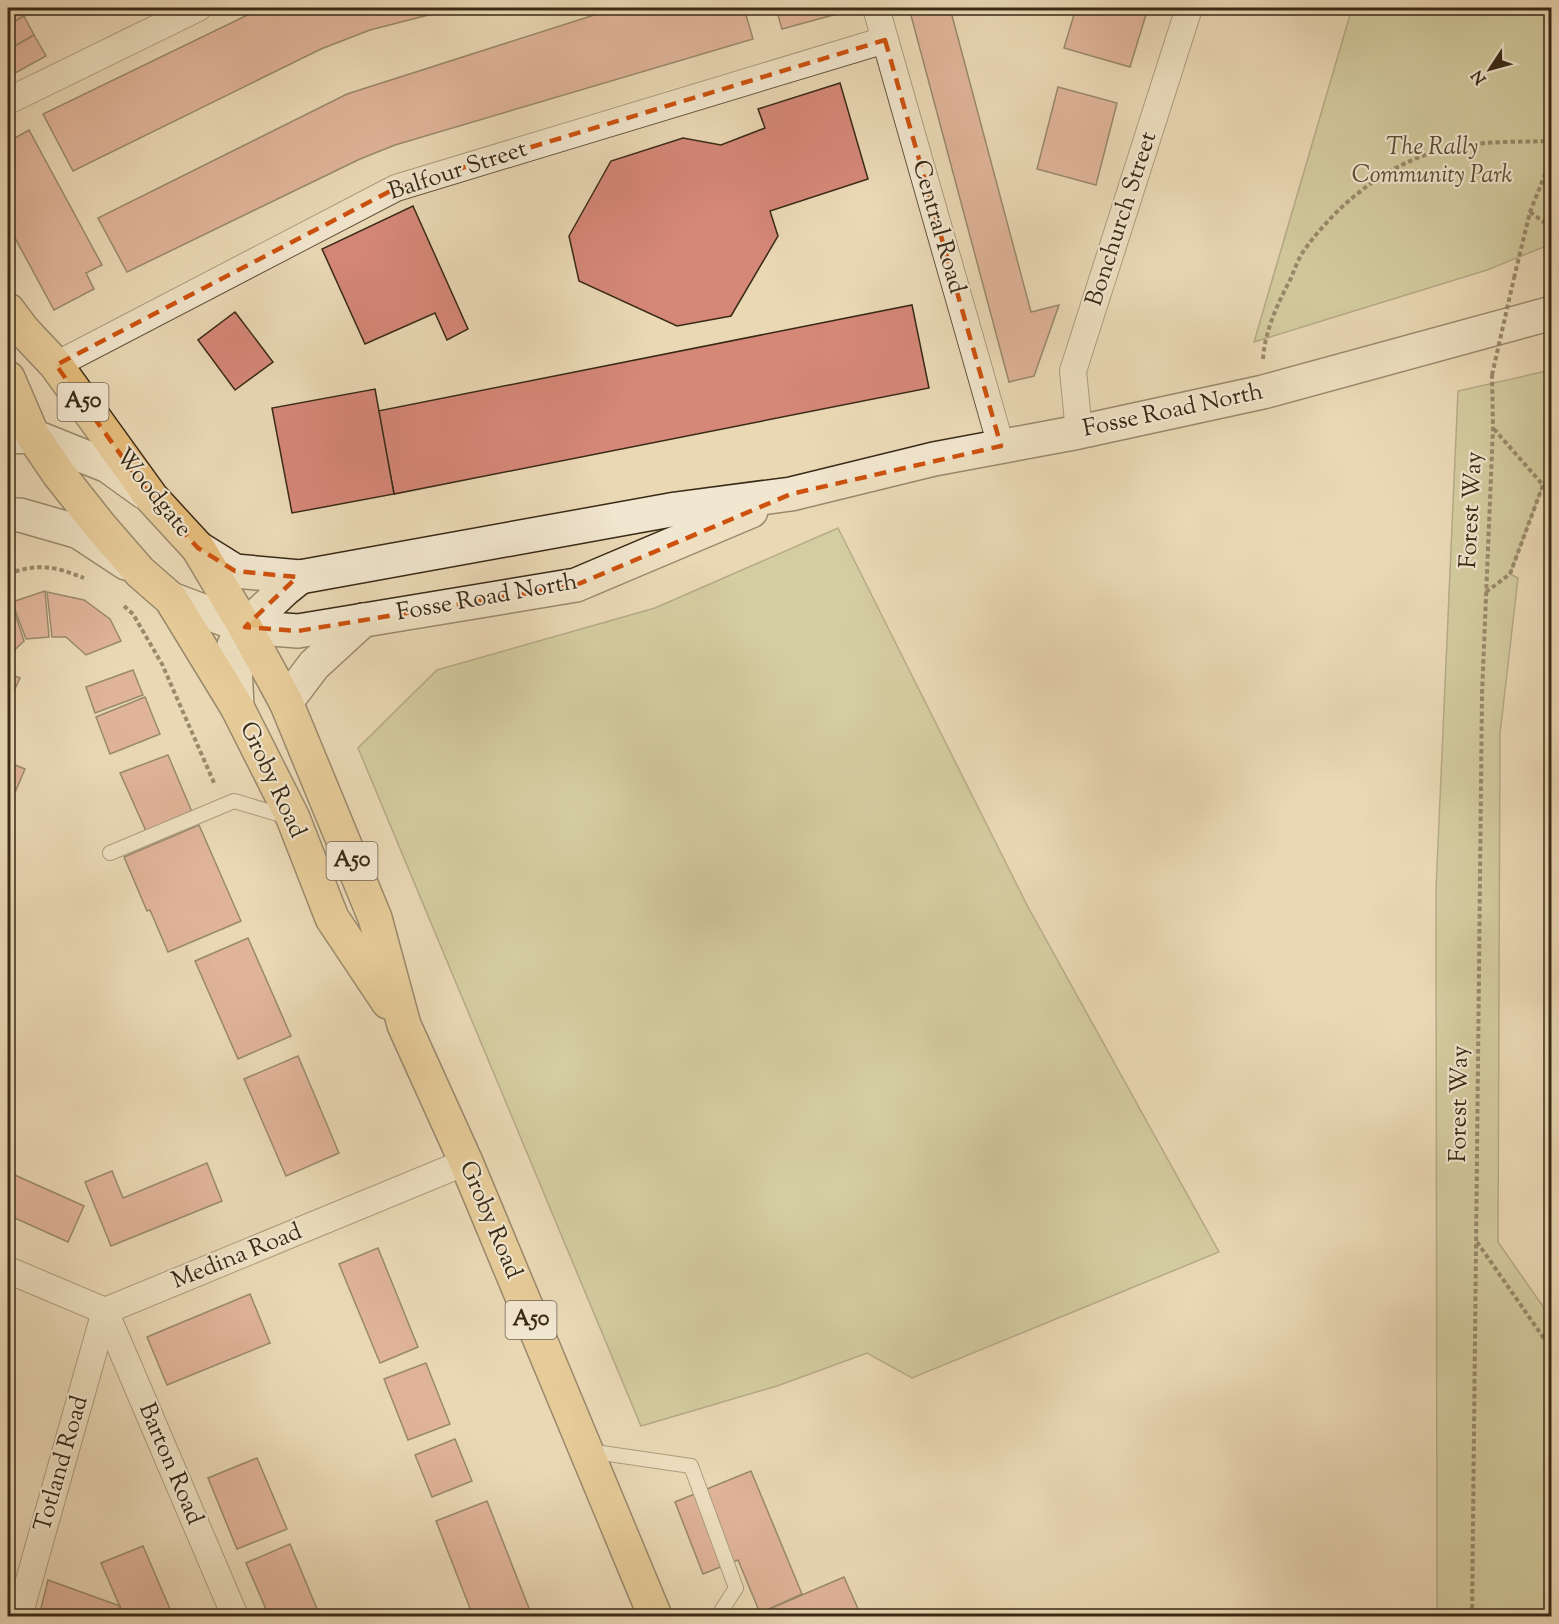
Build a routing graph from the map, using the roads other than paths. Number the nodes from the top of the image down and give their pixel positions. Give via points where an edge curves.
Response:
1 (198, 8) edge
2 (876, 8) edge
3 (1189, 8) edge
4 (885, 40) junction
5 (8, 101) edge
6 (8, 310) edge
7 (1551, 313) edge
8 (56, 365) junction
9 (8, 378) edge
10 (1079, 432) junction
11 (20, 436) edge
12 (1001, 446) junction
13 (791, 494) junction
14 (152, 498) junction
15 (8, 515) edge
16 (198, 548) junction
17 (140, 572) junction
18 (300, 578) junction
19 (171, 599) junction
20 (363, 620) junction
21 (245, 627) junction
22 (286, 702) junction
23 (237, 707) junction
24 (293, 818) junction
25 (110, 853) dead end
26 (404, 1025) junction
27 (466, 1162) junction
28 (8, 1270) edge
29 (105, 1311) junction
30 (586, 1451) junction
31 (19, 1617) edge
32 (235, 1617) edge
33 (655, 1617) edge
34 (718, 1617) edge

1 - 5 street
2 - 4 street, Central Road
3 - 10 street, Bonchurch Street via 1073,371
4 - 8 street, Balfour Street via 396,188
4 - 12 street, Central Road
6 - 8 main road, Woodgate / A50
7 - 10 street, Fosse Road North via 1263,392
8 - 14 main road, Woodgate / A50
9 - 11 main road, A50
10 - 12 street, Fosse Road North
11 - 14 street via 108,466
11 - 17 main road, A50 via 65,482
12 - 13 street, Fosse Road North
13 - 18 street, Fosse Road North via 676,509
13 - 20 street, Fosse Road North via 576,585
14 - 16 main road, Woodgate / A50
15 - 17 street via 79,532
16 - 18 street, Fosse Road North via 235,572
16 - 21 main road, Woodgate / A50
17 - 19 main road, A50
18 - 21 street
19 - 21 street, Fosse Road North
19 - 23 main road, Groby Road / A50
20 - 21 street, Fosse Road North via 298,632
20 - 22 street via 314,665
21 - 22 main road, Groby Road / A50
21 - 23 street via 234,645
22 - 26 main road, Groby Road / A50 via 375,918
23 - 24 main road, Groby Road / A50
24 - 25 lane via 234,801
24 - 26 main road, Groby Road / A50 via 332,918
26 - 27 main road, Groby Road / A50
27 - 29 street, Medina Road
27 - 30 main road, Groby Road / A50
28 - 29 street
29 - 31 street, Totland Road
29 - 32 street, Barton Road
30 - 33 main road, Groby Road / A50
30 - 34 lane via 691,1466 736,1588

